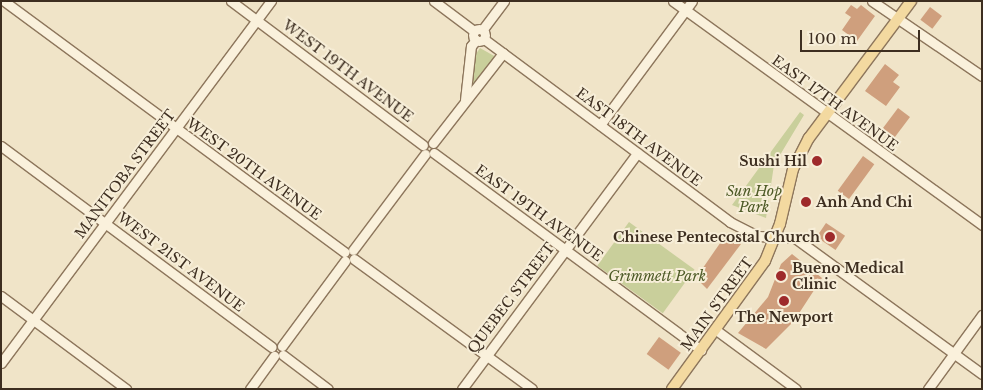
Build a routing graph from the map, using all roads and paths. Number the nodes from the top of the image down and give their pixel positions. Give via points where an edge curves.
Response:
1 (4, 1) edge
2 (231, 1) edge
3 (271, 1) edge
4 (434, 1) edge
5 (504, 1) edge
6 (673, 1) edge
7 (692, 1) edge
8 (872, 1) edge
9 (910, 1) edge
10 (685, 10) junction
11 (898, 19) junction
12 (257, 20) junction
13 (479, 35) junction
14 (504, 53) junction
15 (982, 76) edge
16 (465, 100) junction
17 (825, 114) junction
18 (600, 125) junction
19 (176, 128) junction
20 (1, 146) edge
21 (429, 149) junction
22 (637, 153) junction
23 (105, 223) junction
24 (982, 225) edge
25 (776, 237) junction
26 (565, 249) junction
27 (349, 255) junction
28 (1, 296) edge
29 (982, 315) edge
30 (33, 320) junction
31 (716, 330) junction
32 (701, 350) junction
33 (278, 351) junction
34 (953, 354) junction
35 (486, 355) junction
36 (1, 363) edge
37 (982, 374) edge
38 (126, 389) edge
39 (250, 389) edge
40 (328, 389) edge
41 (462, 389) edge
42 (532, 389) edge
43 (672, 389) edge
44 (796, 389) edge
45 (928, 389) edge

1 - 19 street, WEST 20TH AVENUE
2 - 12 street, WEST 19TH AVENUE
3 - 12 street, MANITOBA STREET
4 - 13 street, EAST 18TH AVENUE
5 - 13 street
6 - 10 street, EAST 17TH AVENUE
7 - 10 street
8 - 11 street
9 - 11 main road, MAIN STREET
10 - 17 street, EAST 17TH AVENUE
10 - 18 street
11 - 15 street
11 - 17 main road, MAIN STREET
12 - 19 street, MANITOBA STREET
12 - 21 street, WEST 19TH AVENUE
13 - 14 street, EAST 18TH AVENUE
13 - 16 street via 471,46
14 - 16 street
14 - 18 street, EAST 18TH AVENUE
16 - 21 street
17 - 24 street, EAST 17TH AVENUE
17 - 25 main road, MAIN STREET via 796,161
18 - 22 street, EAST 18TH AVENUE
19 - 23 street, MANITOBA STREET
19 - 27 street, WEST 20TH AVENUE
20 - 23 street, WEST 21ST AVENUE
21 - 26 street, EAST 19TH AVENUE
21 - 27 street
22 - 25 street, EAST 18TH AVENUE via 738,227 758,236
22 - 26 street, QUEBEC STREET
23 - 30 street, MANITOBA STREET
23 - 33 street, WEST 21ST AVENUE
25 - 31 main road, MAIN STREET via 760,271
25 - 34 street, EAST 18TH AVENUE via 795,238
26 - 32 street, EAST 19TH AVENUE
26 - 35 street, QUEBEC STREET
27 - 33 street
27 - 35 street, WEST 20TH AVENUE
28 - 30 street
29 - 34 street
30 - 36 street, MANITOBA STREET
30 - 38 street
31 - 32 main road, MAIN STREET
31 - 44 street
32 - 43 main road, MAIN STREET
33 - 39 street
33 - 40 street, WEST 21ST AVENUE
34 - 37 street, EAST 18TH AVENUE
34 - 45 street
35 - 41 street, QUEBEC STREET
35 - 42 street, WEST 20TH AVENUE

